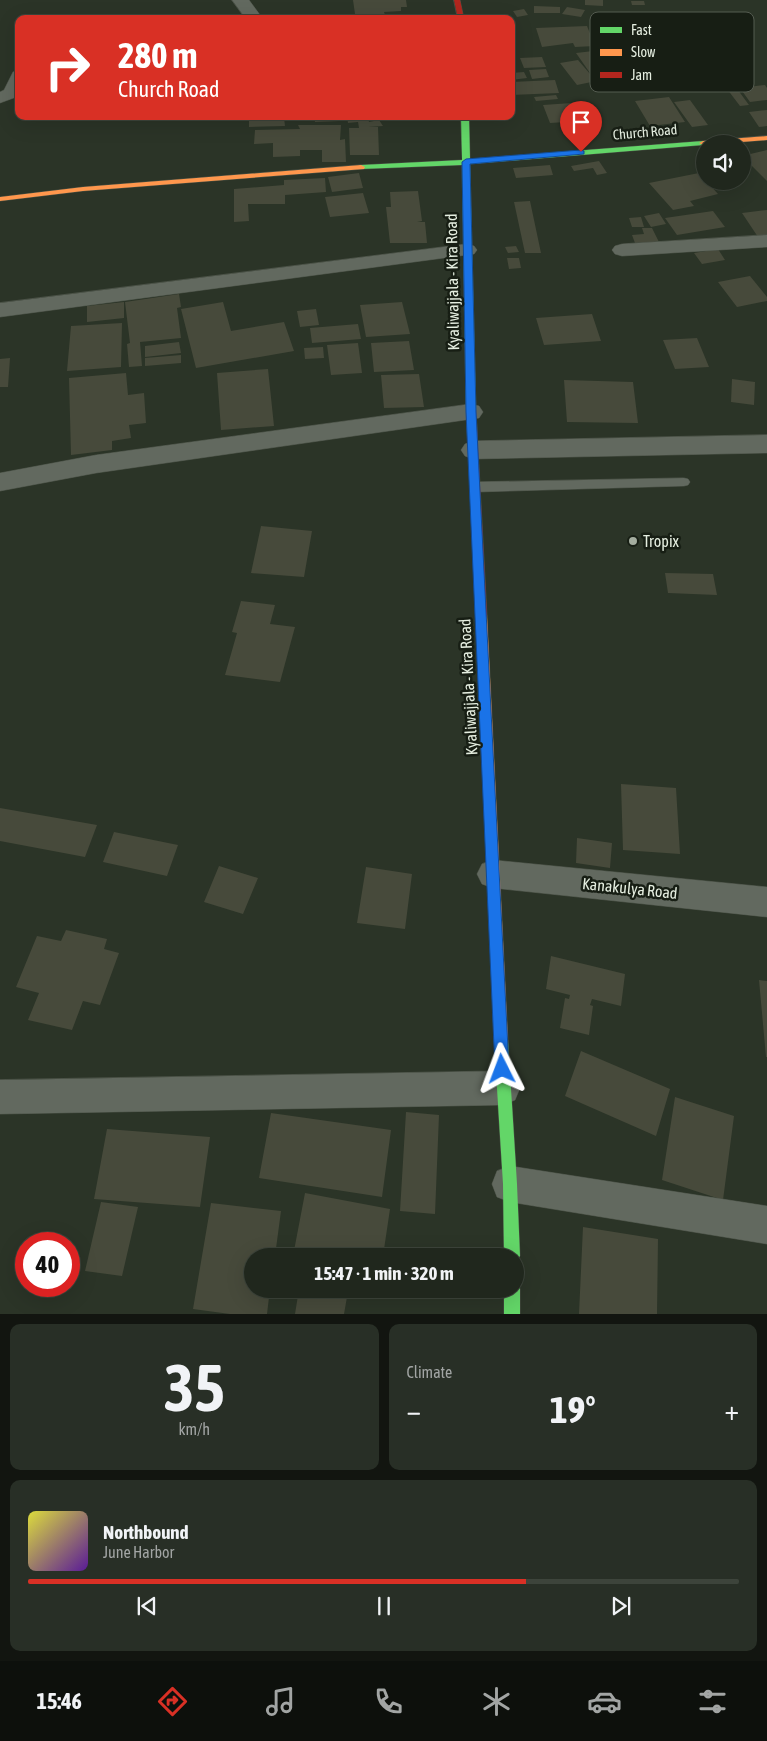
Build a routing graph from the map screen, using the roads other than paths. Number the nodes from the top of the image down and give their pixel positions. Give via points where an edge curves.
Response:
1 (240, 0) edge
2 (458, 0) edge
3 (252, 15) edge
4 (460, 15) edge
5 (15, 86) edge
6 (0, 98) edge
7 (465, 120) edge
8 (767, 138) edge
9 (466, 162) junction
10 (0, 199) edge
11 (767, 241) edge
12 (468, 250) junction
13 (622, 250) dead end
14 (0, 310) edge
15 (471, 412) junction
16 (767, 444) edge
17 (473, 450) junction
18 (0, 482) edge
19 (684, 482) dead end
20 (476, 487) junction
21 (493, 874) junction
22 (767, 902) edge
23 (503, 1088) junction
24 (0, 1097) edge
25 (510, 1184) junction
26 (767, 1225) edge
27 (512, 1248) edge
28 (512, 1298) edge
29 (512, 1314) edge

1 - 3 street
2 - 4 street
5 - 6 street via 12,93
7 - 9 street, Kyaliwajjala - Kira Road
8 - 9 street, Church Road
9 - 10 street, Church Road via 337,168
9 - 12 street, Kyaliwajjala - Kira Road
11 - 13 street
12 - 14 street
12 - 15 street, Kyaliwajjala - Kira Road
15 - 17 street, Kyaliwajjala - Kira Road
15 - 18 street via 96,464
16 - 17 street
17 - 20 street, Kyaliwajjala - Kira Road
19 - 20 lane
20 - 21 street, Kyaliwajjala - Kira Road
21 - 22 street, Kanakulya Road
21 - 23 street, Kyaliwajjala - Kira Road
23 - 24 street
23 - 25 street, Kyaliwajjala - Kira Road
25 - 26 street
25 - 27 street, Kyaliwajjala - Kira Road
28 - 29 street

